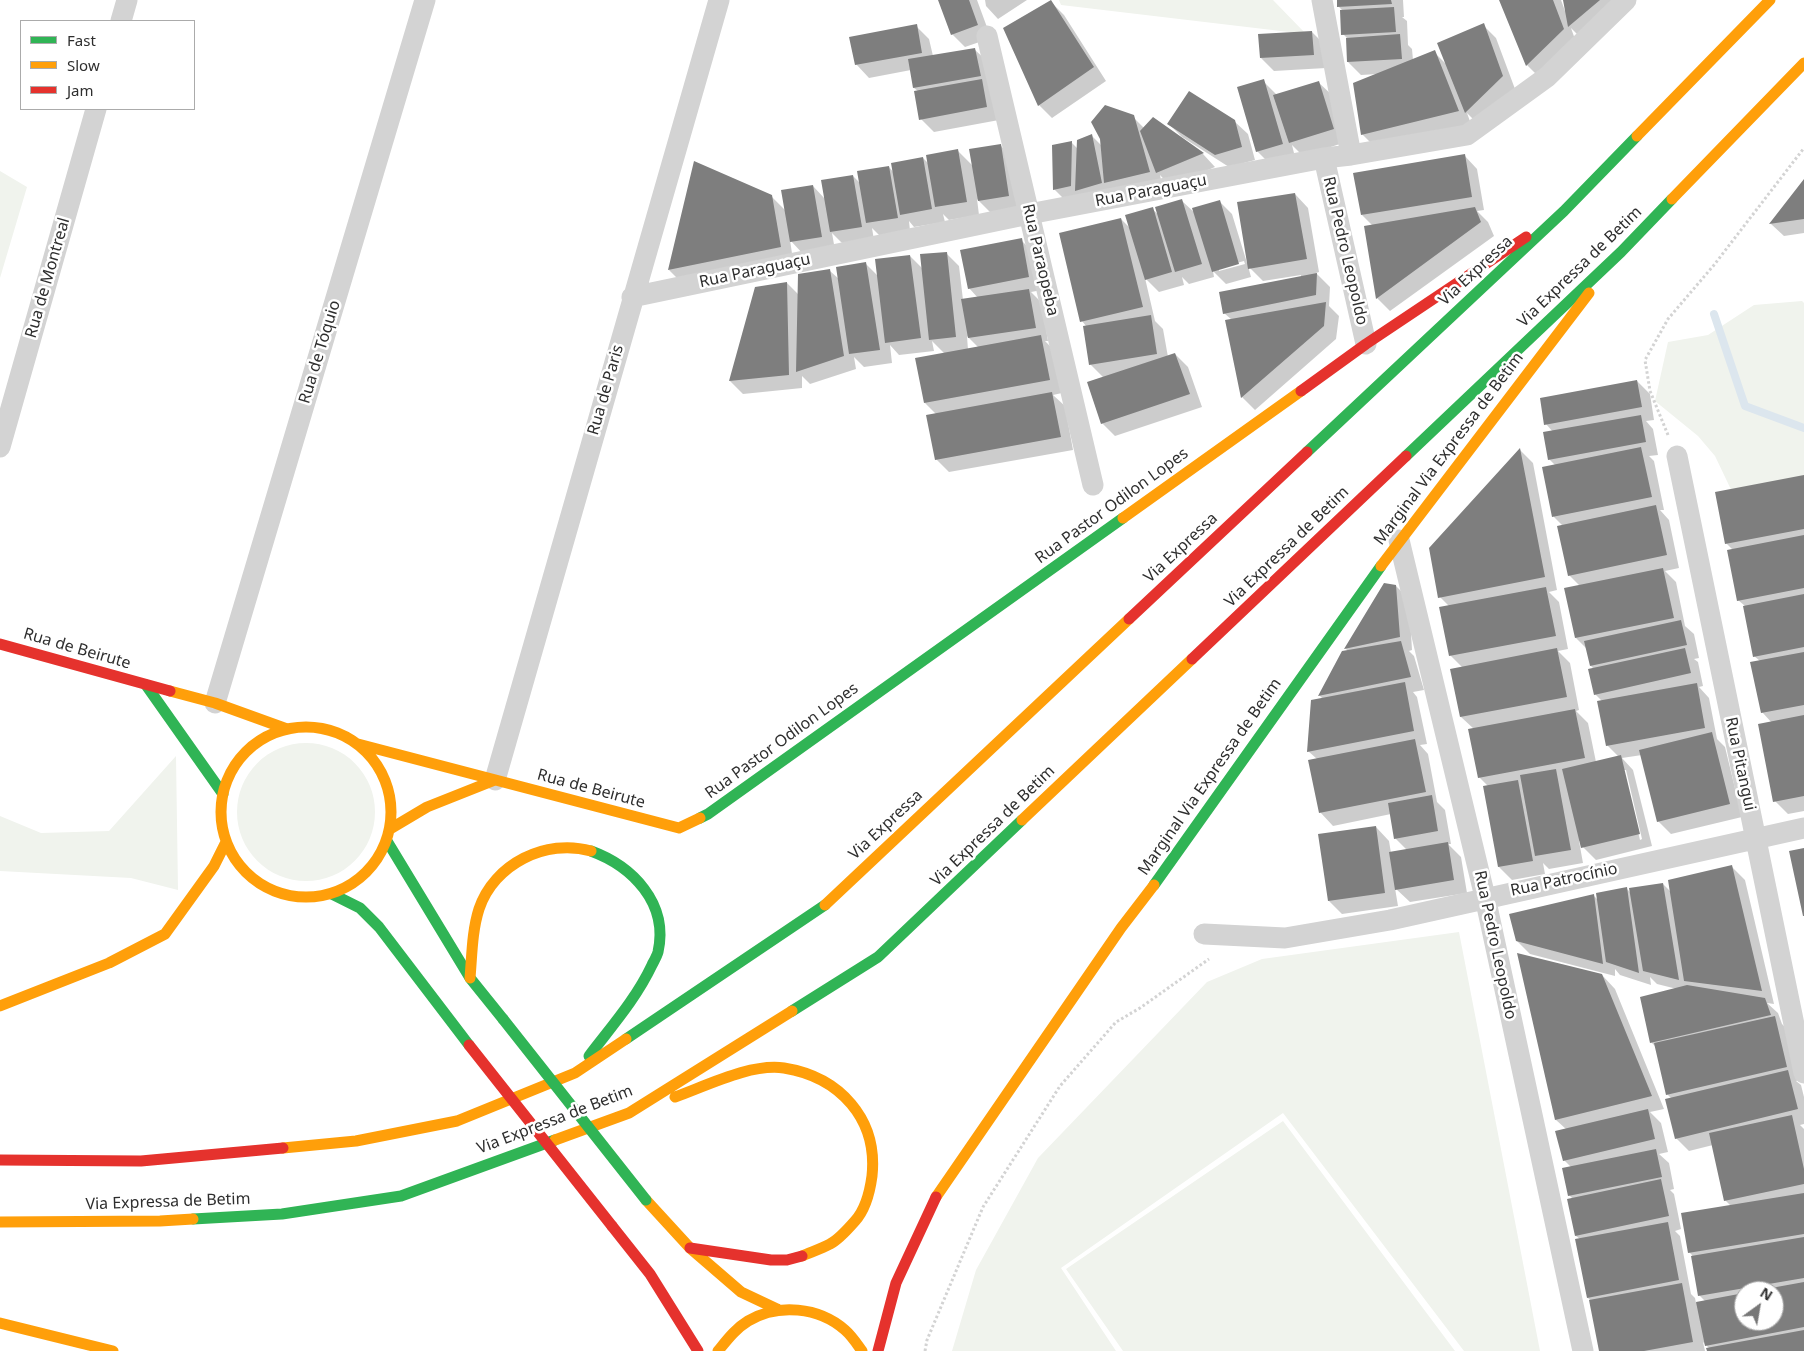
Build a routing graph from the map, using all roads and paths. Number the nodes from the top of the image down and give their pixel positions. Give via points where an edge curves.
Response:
1 (127, 0) edge
2 (424, 0) edge
3 (719, 0) edge
4 (1322, 0) edge
5 (1626, 0) edge
6 (1770, 0) edge
7 (121, 20) edge
8 (987, 36) dead end
9 (1804, 63) edge
10 (96, 110) edge
11 (1804, 148) edge
12 (1351, 156) junction
13 (1324, 158) junction
14 (1564, 211) junction
15 (1029, 214) junction
16 (1621, 252) junction
17 (632, 297) junction
18 (1366, 344) junction
19 (0, 448) edge
20 (1677, 456) joint
21 (1093, 485) dead end
22 (1399, 540) junction
23 (0, 644) edge
24 (146, 685) junction
25 (214, 703) junction
26 (287, 730) junction
27 (358, 744) junction
28 (495, 780) junction
29 (223, 794) junction
30 (679, 828) joint
31 (1804, 828) edge
32 (390, 829) junction
33 (1756, 839) junction
34 (387, 841) junction
35 (226, 842) junction
36 (332, 894) junction
37 (1485, 897) junction
38 (1204, 934) joint
39 (470, 978) junction
40 (0, 1006) edge
41 (576, 1073) junction
42 (1804, 1073) edge
43 (629, 1113) junction
44 (0, 1160) edge
45 (0, 1222) edge
46 (690, 1248) junction
47 (777, 1309) junction
48 (0, 1324) edge
49 (113, 1351) edge
50 (698, 1351) edge
51 (718, 1351) edge
52 (862, 1351) edge
53 (878, 1351) edge
54 (924, 1351) edge
55 (1583, 1351) edge

1 - 7 street
2 - 25 street, Rua de Tóquio
3 - 17 street, Rua de Paris
4 - 12 street, Rua Pedro Leopoldo
5 - 12 street, Rua Paraguaçu via 1547,77 1467,136
6 - 14 main road, Via Expressa
8 - 15 street, Rua Paraopeba
9 - 16 main road, Via Expressa de Betim
10 - 19 street, Rua de Montreal
11 - 20 path via 1668,319 1646,360 1650,391
12 - 13 street, Rua Paraguaçu
13 - 15 street, Rua Paraguaçu
13 - 18 street, Rua Pedro Leopoldo
14 - 18 main road, Rua Pastor Odilon Lopes
14 - 41 main road, Via Expressa via 821,909
15 - 17 street, Rua Paraguaçu
15 - 21 street, Rua Paraopeba
16 - 22 main road, Marginal Via Expressa de Betim
16 - 43 main road, Via Expressa de Betim via 878,957
17 - 28 street, Rua de Paris
18 - 30 main road, Rua Pastor Odilon Lopes via 708,814
20 - 33 street, Rua Pitangui
22 - 37 street, Rua Pedro Leopoldo
22 - 53 main road, Marginal Via Expressa de Betim via 1121,928 932,1202 896,1283
23 - 24 main road, Rua de Beirute
24 - 25 main road, Rua de Beirute
24 - 29 main road, Rua de Beirute
25 - 26 main road, Rua de Beirute
26 - 27 main road via 311,727 337,733
26 - 29 main road via 264,738 246,752 231,771
27 - 28 main road, Rua de Beirute
27 - 32 main road via 375,761 386,782 391,806
28 - 30 main road, Rua de Beirute
28 - 32 main road via 406,817
29 - 35 main road via 221,808
31 - 33 street, Rua Patrocínio
32 - 34 main road
33 - 37 street, Rua Patrocínio
33 - 42 street, Rua Pitangui
34 - 36 main road via 374,864 356,882
34 - 39 main road
35 - 36 main road via 238,863 254,880 270,890 289,896
35 - 40 main road via 214,866 166,934 109,963
36 - 50 main road, bridge via 360,908 379,927 650,1274
37 - 38 street, Rua Patrocínio via 1390,920 1285,938
37 - 55 street, Rua Pedro Leopoldo
38 - 54 path via 1212,957 1116,1022 1060,1086 983,1207
39 - 41 main road via 476,916 489,888 510,866 538,851 568,847 599,852 626,867 647,890 659,918 658,952 641,987
39 - 46 main road, bridge via 646,1200
41 - 44 main road via 457,1121 356,1140 141,1161
43 - 45 main road, Via Expressa de Betim via 401,1196 272,1215 160,1221
43 - 46 main road via 752,1070 783,1068 814,1074 840,1090 861,1114 873,1144 874,1175 866,1206 848,1231 823,1250 793,1260 762,1260
46 - 47 main road via 741,1292
47 - 51 main road via 754,1317 734,1331
47 - 52 main road via 801,1309 826,1317 848,1332
48 - 49 main road

